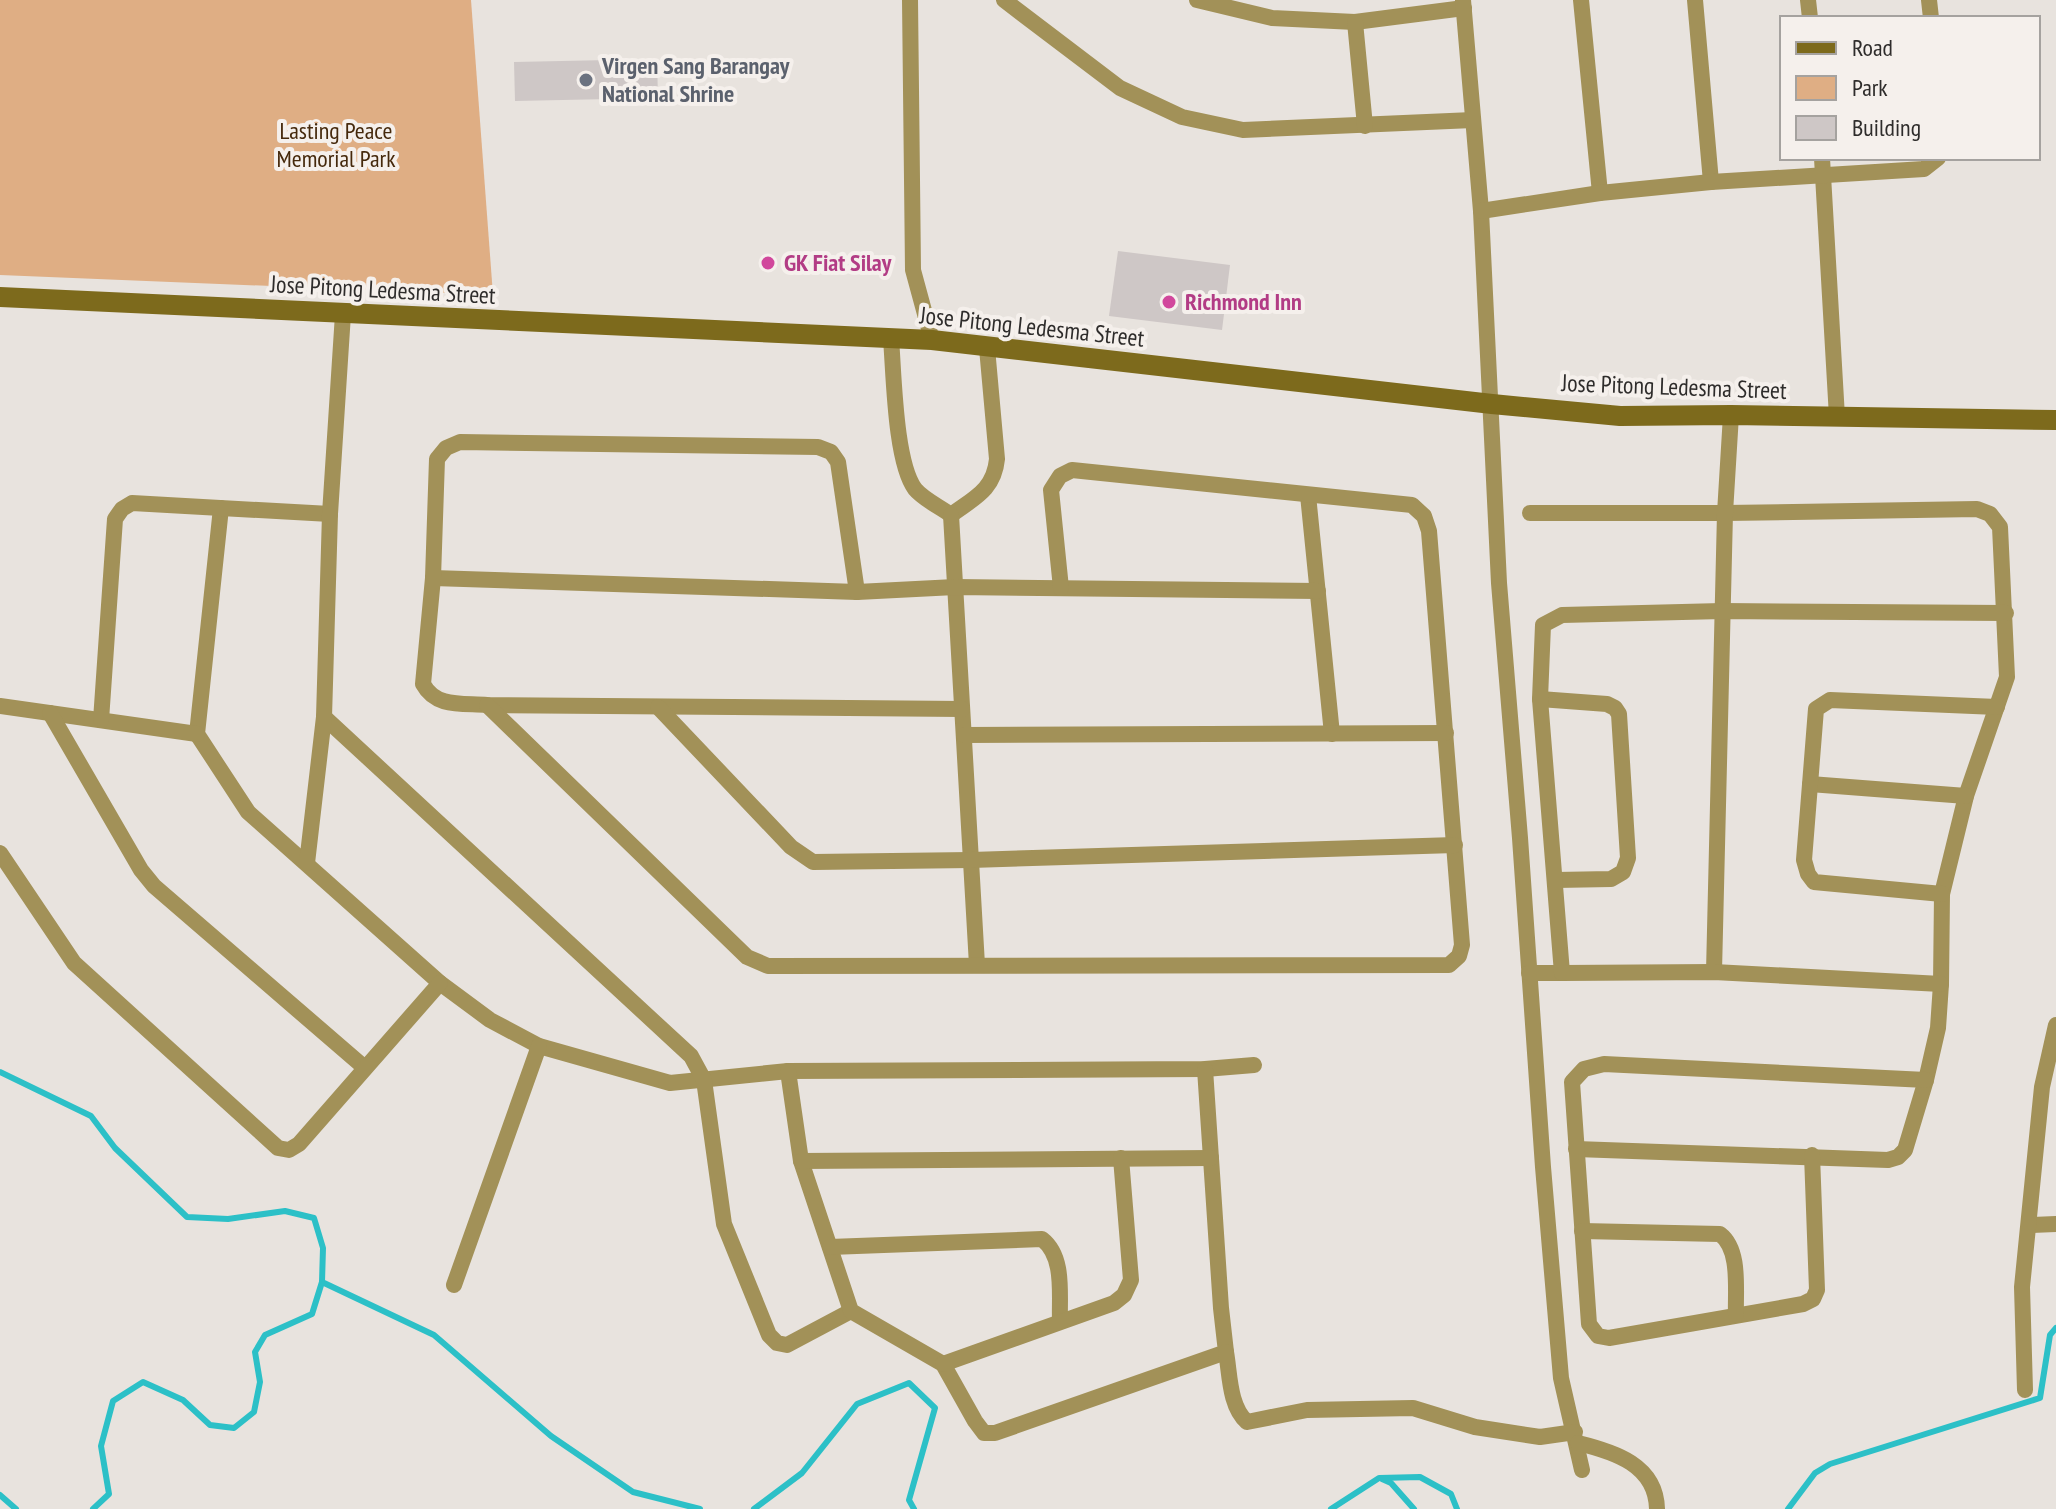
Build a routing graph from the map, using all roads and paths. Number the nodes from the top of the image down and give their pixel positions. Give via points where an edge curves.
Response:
1 (927, 0) edge
2 (1004, 0) edge
3 (1197, 0) edge
4 (1272, 0) edge
5 (1581, 0) edge
6 (1695, 0) edge
7 (1464, 4) edge
8 (909, 5) edge
9 (1272, 18) junction
10 (1355, 22) junction
11 (1473, 120) junction
12 (1365, 126) junction
13 (1935, 160) edge
14 (1823, 166) edge
15 (1711, 182) junction
16 (1600, 193) junction
17 (1481, 211) junction
18 (0, 297) edge
19 (343, 314) junction
20 (891, 339) junction
21 (932, 340) junction
22 (987, 348) junction
23 (1492, 404) junction
24 (1731, 415) junction
25 (1837, 417) junction
26 (2056, 420) edge
27 (1308, 495) junction
28 (221, 508) junction
29 (1530, 513) dead end
30 (1725, 513) junction
31 (330, 514) junction
32 (951, 515) junction
33 (433, 578) junction
34 (955, 587) junction
35 (1061, 588) junction
36 (1318, 591) junction
37 (857, 592) junction
38 (1722, 611) junction
39 (2006, 613) junction
40 (1540, 699) junction
41 (487, 705) junction
42 (0, 706) edge
43 (658, 707) junction
44 (1997, 707) junction
45 (962, 709) junction
46 (50, 713) junction
47 (324, 717) junction
48 (101, 720) junction
49 (1446, 733) junction
50 (197, 734) junction
51 (1332, 734) junction
52 (964, 735) junction
53 (1810, 784) junction
54 (1966, 796) junction
55 (1455, 845) junction
56 (0, 853) edge
57 (971, 860) junction
58 (307, 863) junction
59 (1556, 880) junction
60 (1942, 894) junction
61 (977, 965) junction
62 (1714, 972) junction
63 (1529, 973) junction
64 (1562, 973) junction
65 (440, 983) junction
66 (1941, 984) junction
67 (2056, 1025) edge
68 (539, 1046) junction
69 (1254, 1065) dead end
70 (365, 1068) junction
71 (1205, 1069) junction
72 (788, 1071) junction
73 (704, 1080) junction
74 (1926, 1080) junction
75 (2049, 1088) edge
76 (1576, 1149) junction
77 (1812, 1155) junction
78 (1121, 1158) junction
79 (1211, 1158) junction
80 (801, 1161) junction
81 (2056, 1224) edge
82 (2030, 1225) junction
83 (1582, 1231) junction
84 (830, 1247) junction
85 (454, 1285) dead end
86 (851, 1311) junction
87 (1736, 1315) junction
88 (1060, 1321) junction
89 (1226, 1352) junction
90 (943, 1364) junction
91 (2025, 1390) dead end
92 (1576, 1437) junction
93 (1582, 1470) dead end
94 (1657, 1509) edge

1 - 8 street
2 - 12 street via 1120,88 1182,117 1243,130
3 - 9 street
4 - 9 street
5 - 16 street
6 - 15 street
7 - 10 street
7 - 11 street
8 - 21 street via 913,270
9 - 10 street
10 - 12 street
11 - 12 street
11 - 17 street
13 - 14 street via 1924,169
14 - 15 street
14 - 25 street
15 - 16 street
16 - 17 street
17 - 23 street
18 - 19 main road, Jose Pitong Ledesma Street
19 - 20 main road, Jose Pitong Ledesma Street
19 - 31 street
20 - 21 main road, Jose Pitong Ledesma Street
20 - 32 street via 906,471 916,490
21 - 22 main road, Jose Pitong Ledesma Street
22 - 23 main road, Jose Pitong Ledesma Street
22 - 32 street via 995,473 988,487
23 - 24 main road, Jose Pitong Ledesma Street via 1620,416
23 - 63 street via 1499,583
24 - 25 main road, Jose Pitong Ledesma Street
24 - 30 street
25 - 26 main road, Jose Pitong Ledesma Street
27 - 35 street via 1072,470 1051,490
27 - 36 street
27 - 49 street via 1412,505 1424,516
28 - 31 street
28 - 48 street via 132,503 115,519
28 - 50 street
29 - 30 street
30 - 38 street
30 - 39 street via 1977,509 1990,514 2000,527
31 - 47 street
32 - 34 street
33 - 37 street
33 - 37 street via 437,459 460,442 818,447 838,462
33 - 41 street via 423,684 438,702
34 - 35 street
34 - 37 street
34 - 45 street
35 - 36 street
36 - 51 street
38 - 39 street
38 - 40 street via 1562,615 1543,625
38 - 62 street
39 - 44 street via 2007,677
40 - 59 street
40 - 59 street via 1607,704 1619,714 1628,858 1623,872 1611,879
41 - 43 street
41 - 61 street via 747,957 768,966
42 - 46 street
43 - 45 street
43 - 57 street via 791,847 813,862
44 - 53 street via 1830,700 1816,709 1813,720
44 - 54 street
45 - 52 street
46 - 48 street
46 - 70 street via 154,886
47 - 58 street
47 - 73 street via 691,1056
48 - 50 street
49 - 51 street
49 - 55 street
50 - 58 street via 248,812
51 - 52 street
52 - 57 street
53 - 54 street
53 - 60 street via 1804,860 1814,882
54 - 60 street
55 - 57 street
55 - 61 street via 1462,945 1449,965
56 - 70 street via 74,963 278,1148 289,1150 299,1144
57 - 61 street
58 - 65 street
59 - 64 street
60 - 66 street
62 - 64 street
62 - 66 street
63 - 64 street
63 - 92 street via 1561,1378
65 - 68 street via 490,1020
65 - 70 street
66 - 74 street
67 - 75 street
68 - 73 street via 670,1083
68 - 85 street
69 - 71 street
71 - 72 street
71 - 79 street
72 - 73 street
72 - 80 street
73 - 86 street via 724,1224 769,1335 787,1345
74 - 76 street via 1604,1064 1584,1069 1572,1082
74 - 77 street via 1905,1150 1898,1157
75 - 82 street
76 - 77 street
76 - 83 street
77 - 87 street via 1817,1290 1813,1299
78 - 79 street
78 - 80 street
78 - 88 street via 1131,1280 1114,1303
79 - 89 street
80 - 84 street
81 - 82 street
82 - 91 street via 2022,1287
83 - 87 street via 1720,1234 1733,1252
83 - 87 street via 1589,1324 1598,1336
84 - 86 street
84 - 88 street via 1042,1239 1057,1258
86 - 90 street
88 - 90 street
89 - 90 street via 995,1433 984,1433
89 - 92 street via 1235,1406 1247,1422 1307,1410 1413,1408 1475,1427
92 - 93 street
92 - 94 street via 1626,1458 1647,1475

